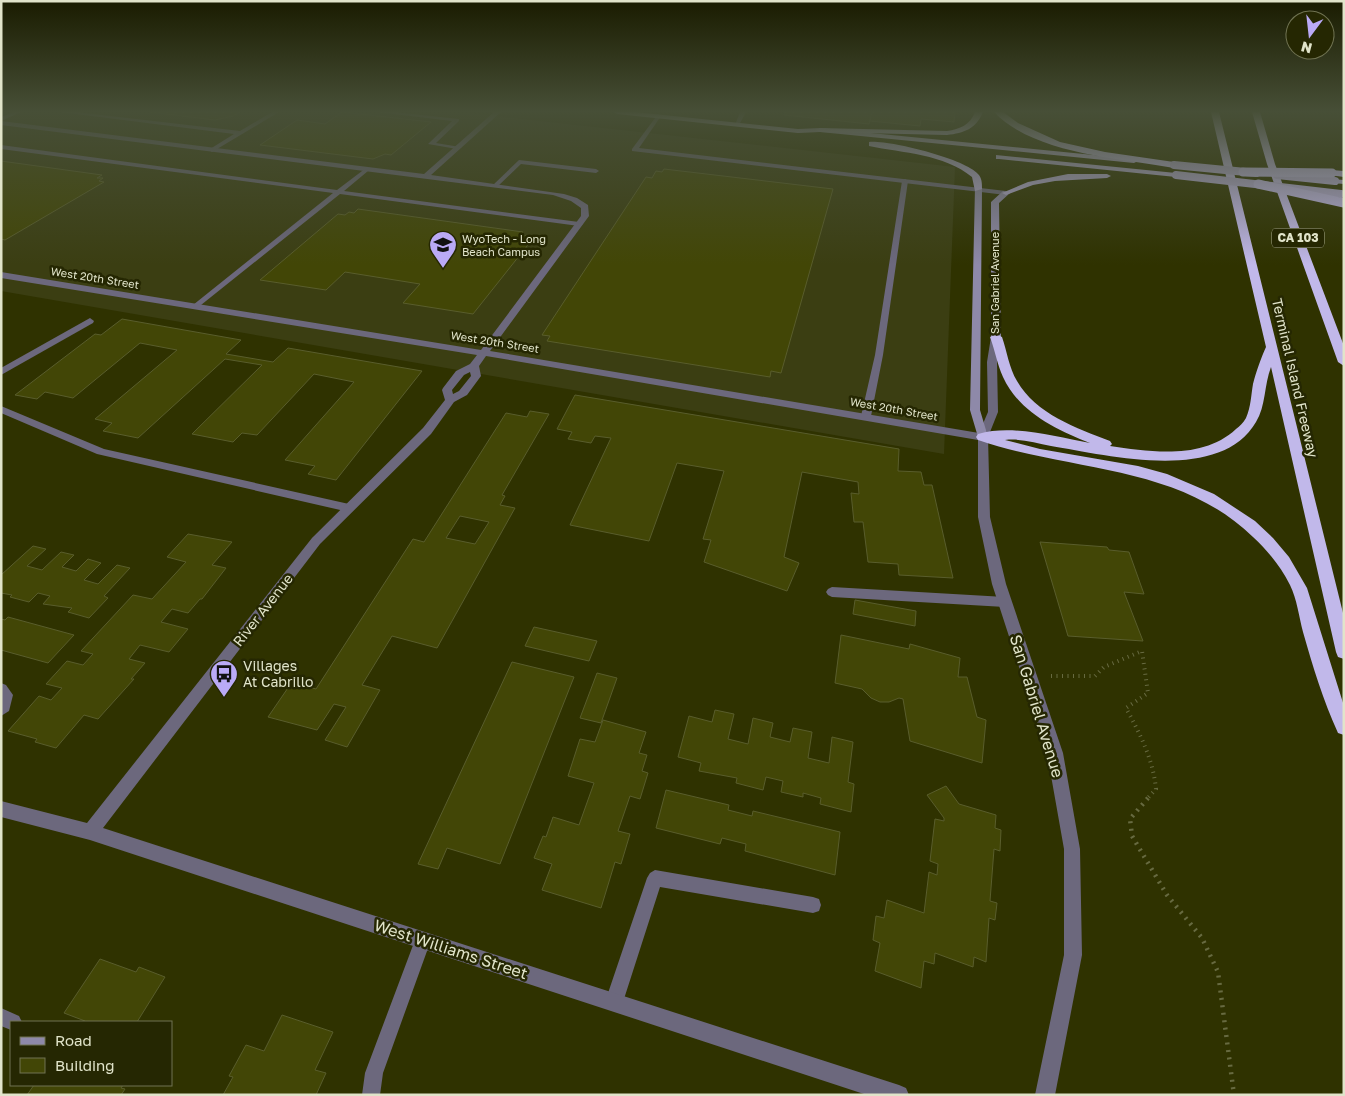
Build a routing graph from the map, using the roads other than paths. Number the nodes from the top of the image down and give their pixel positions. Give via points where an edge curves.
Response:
1 (122, 163) edge
2 (313, 163) edge
3 (440, 163) edge
4 (518, 163) edge
5 (529, 163) edge
6 (749, 163) edge
7 (954, 163) edge
8 (1048, 163) edge
9 (1155, 163) edge
10 (1164, 163) edge
11 (1228, 163) edge
12 (1270, 163) edge
13 (1174, 165) junction
14 (366, 170) junction
15 (596, 171) dead end
16 (1243, 172) joint
17 (1344, 174) edge
18 (425, 177) junction
19 (1178, 179) junction
20 (1337, 179) edge
21 (906, 181) junction
22 (1258, 184) junction
23 (495, 186) junction
24 (978, 189) junction
25 (338, 192) junction
26 (1006, 193) junction
27 (1342, 194) edge
28 (1344, 203) edge
29 (579, 224) junction
30 (1, 275) edge
31 (196, 307) junction
32 (90, 322) dead end
33 (996, 337) junction
34 (1271, 349) junction
35 (484, 353) junction
36 (1344, 362) edge
37 (1, 372) edge
38 (1, 410) edge
39 (866, 416) junction
40 (983, 437) junction
41 (1137, 456) junction
42 (349, 508) junction
43 (832, 592) dead end
44 (1005, 602) junction
45 (1344, 652) edge
46 (1, 689) edge
47 (1, 710) edge
48 (1344, 727) edge
49 (1, 809) edge
50 (90, 832) junction
51 (813, 905) dead end
52 (423, 940) junction
53 (614, 1002) junction
54 (371, 1095) edge
55 (899, 1095) edge
56 (1045, 1095) edge

1 - 25 lane
2 - 14 street
3 - 18 street
4 - 23 lane
5 - 15 lane
6 - 21 street
7 - 24 highway via 978,178
8 - 19 highway
9 - 13 highway
10 - 13 highway
11 - 34 highway, Terminal Island Freeway
12 - 36 highway, CA 103
13 - 16 highway, bridge
14 - 18 street
14 - 25 lane
16 - 20 highway, bridge
17 - 20 highway
18 - 23 street
19 - 22 highway, bridge
19 - 26 highway via 1045,178
21 - 24 street
21 - 39 lane via 879,355
22 - 27 highway, bridge
22 - 28 highway, bridge
23 - 29 street via 553,193 580,201 585,207 585,216
24 - 26 street
24 - 40 main road, San Gabriel Avenue via 974,410
25 - 29 lane
25 - 31 lane
26 - 33 main road, San Gabriel Avenue via 995,202
29 - 35 street, River Avenue
30 - 31 street, West 20th Street
31 - 35 street, West 20th Street
32 - 37 lane
33 - 40 street, San Gabriel Avenue via 992,362 993,412
33 - 41 highway via 1010,379 1027,402 1047,419
34 - 41 highway via 1255,408 1249,423 1239,434 1226,444 1198,453
34 - 45 highway, Terminal Island Freeway
35 - 39 street, West 20th Street
35 - 42 street, River Avenue via 474,366 476,376 464,392 450,400 427,431
38 - 42 lane via 100,452
39 - 40 street, West 20th Street
40 - 41 highway via 1011,435
40 - 44 street, San Gabriel Avenue via 984,517
40 - 48 highway via 1010,448 1140,472 1176,483 1208,497 1253,526 1276,550 1297,585 1333,702
42 - 50 street, River Avenue via 316,541
43 - 44 lane
44 - 56 street, San Gabriel Avenue via 1054,753 1072,849 1073,955
46 - 47 lane via 6,695
49 - 50 street, West Williams Street
50 - 52 street, West Williams Street
51 - 53 lane via 656,878
52 - 53 street, West Williams Street
52 - 54 lane via 374,1073
53 - 55 street, West Williams Street

